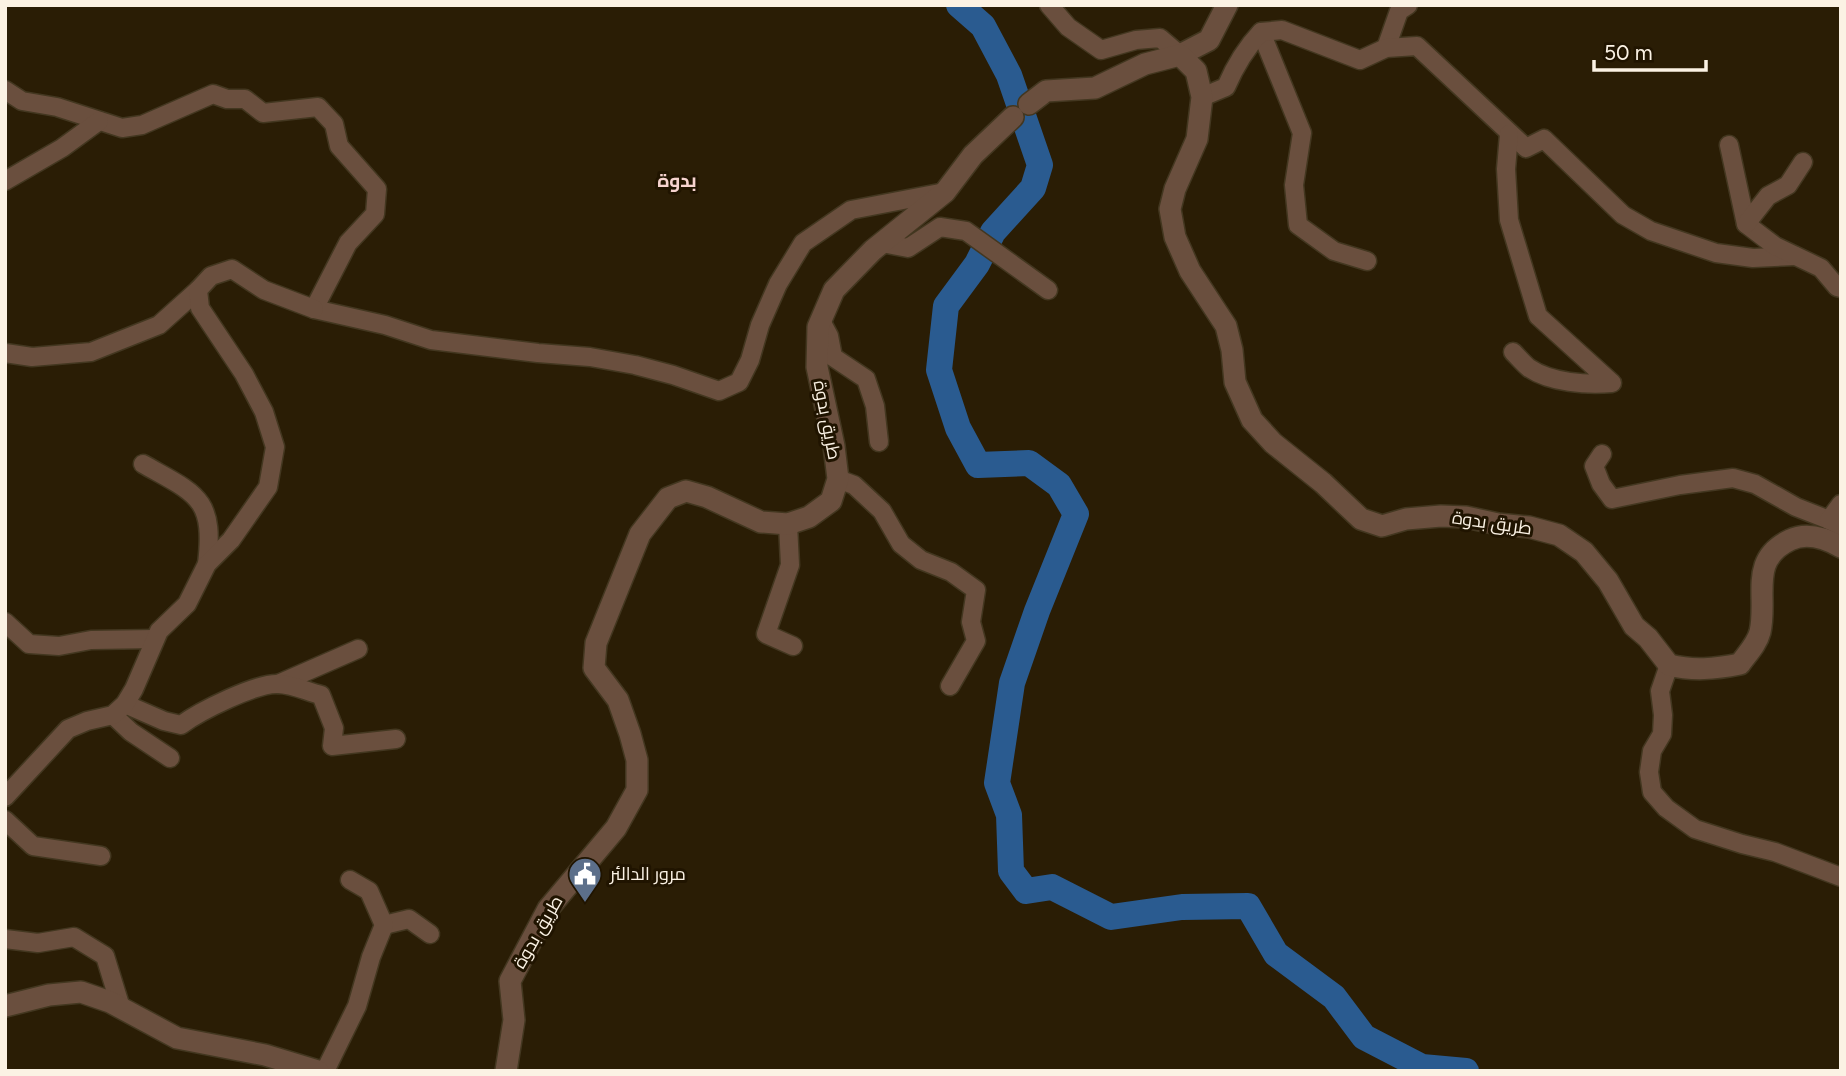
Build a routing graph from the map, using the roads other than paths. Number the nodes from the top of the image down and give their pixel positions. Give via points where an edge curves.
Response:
1 (1049, 5) edge
2 (1227, 5) edge
3 (1408, 5) edge
4 (1261, 32) junction
5 (1386, 48) junction
6 (1180, 55) junction
7 (5, 90) edge
8 (1202, 97) junction
9 (99, 121) junction
10 (1509, 134) junction
11 (1729, 145) dead end
12 (1803, 162) dead end
13 (5, 181) edge
14 (945, 192) junction
15 (1746, 224) junction
16 (882, 243) junction
17 (1795, 256) junction
18 (1367, 261) dead end
19 (1841, 288) edge
20 (198, 290) junction
21 (1048, 290) dead end
22 (314, 309) junction
23 (821, 321) junction
24 (1513, 352) dead end
25 (5, 353) edge
26 (879, 442) dead end
27 (1602, 454) dead end
28 (143, 464) dead end
29 (838, 480) junction
30 (1841, 504) edge
31 (1835, 523) edge
32 (788, 524) junction
33 (1841, 547) edge
34 (206, 565) junction
35 (5, 622) edge
36 (155, 639) junction
37 (793, 646) dead end
38 (358, 649) dead end
39 (1669, 665) junction
40 (278, 684) junction
41 (950, 686) dead end
42 (119, 710) junction
43 (396, 739) dead end
44 (170, 758) dead end
45 (5, 797) edge
46 (5, 820) edge
47 (101, 856) dead end
48 (1841, 877) edge
49 (350, 880) dead end
50 (384, 925) junction
51 (430, 934) dead end
52 (5, 939) edge
53 (5, 1006) edge
54 (121, 1008) junction
55 (318, 1071) edge
56 (325, 1071) edge
57 (506, 1071) edge

1 - 6 street via 1068,27 1101,50 1160,38
2 - 6 street, طريق بدوة via 1209,40
3 - 5 street via 1399,11
4 - 5 street via 1282,30 1360,60
4 - 8 street via 1241,57 1226,88
4 - 18 street via 1302,133 1294,185 1298,225 1334,251
5 - 10 street via 1417,46
6 - 8 street, طريق بدوة via 1196,71
6 - 14 street, طريق بدوة via 1145,64 1095,88 1046,91 973,155
7 - 9 street via 22,101
8 - 39 street, طريق بدوة via 1197,139 1170,209 1175,237 1190,271 1226,326 1235,382 1252,420 1361,519 1382,526 1406,519 1466,517 1559,535 1584,552 1608,581 1634,626
9 - 13 street
9 - 22 street via 122,128 142,125 213,94 245,99 263,113 318,107 334,124 339,146 377,190 375,214 348,243
10 - 17 street via 1526,148 1544,139 1623,215 1651,231 1716,253 1753,258
10 - 24 street via 1509,220 1538,316 1612,383 1546,376 1529,368
11 - 15 street
12 - 15 street via 1788,185 1768,196
14 - 16 street, طريق بدوة
14 - 22 street via 851,210 803,243 778,284 738,382 719,391 635,365 431,340
15 - 17 street
16 - 21 street via 908,248 940,227 966,231
16 - 23 street, طريق بدوة via 834,290
17 - 19 street via 1821,268
20 - 22 street via 211,276 232,268 264,290
20 - 25 street via 159,325 91,352 32,357
20 - 34 street via 200,308 264,412 275,447 268,487 231,540
23 - 26 street via 834,357 866,379
23 - 29 street, طريق بدوة via 817,367
27 - 31 street via 1594,466 1612,499 1733,478
28 - 34 street via 187,488 204,505 210,537
29 - 32 street, طريق بدوة via 831,501 809,517
29 - 41 street via 854,485 882,511 901,544 920,560 951,572 976,590 971,622 976,641
30 - 31 street
32 - 37 street via 790,565 766,635
32 - 57 street, طريق بدوة via 761,522 686,491 668,498 640,534 596,643 594,668 618,701 630,734 637,760 637,790 617,828 548,909 510,981 514,1020
33 - 39 street via 1812,536 1794,538 1768,556 1762,578 1760,632 1740,664 1715,669
34 - 36 street via 187,604
35 - 36 street via 29,644
36 - 42 street via 134,689
38 - 40 street
39 - 48 street via 1660,691 1662,734 1652,751 1651,792 1695,829
40 - 42 street via 255,689 181,724
40 - 43 street via 321,695 334,727 332,746
42 - 44 street via 131,732
42 - 45 street via 68,729
46 - 47 street via 33,846
49 - 50 street via 369,891
50 - 51 street via 409,919
50 - 56 street via 357,1006
52 - 54 street via 37,943 74,937 105,956
53 - 54 street via 81,992
54 - 55 street via 177,1038 265,1055

